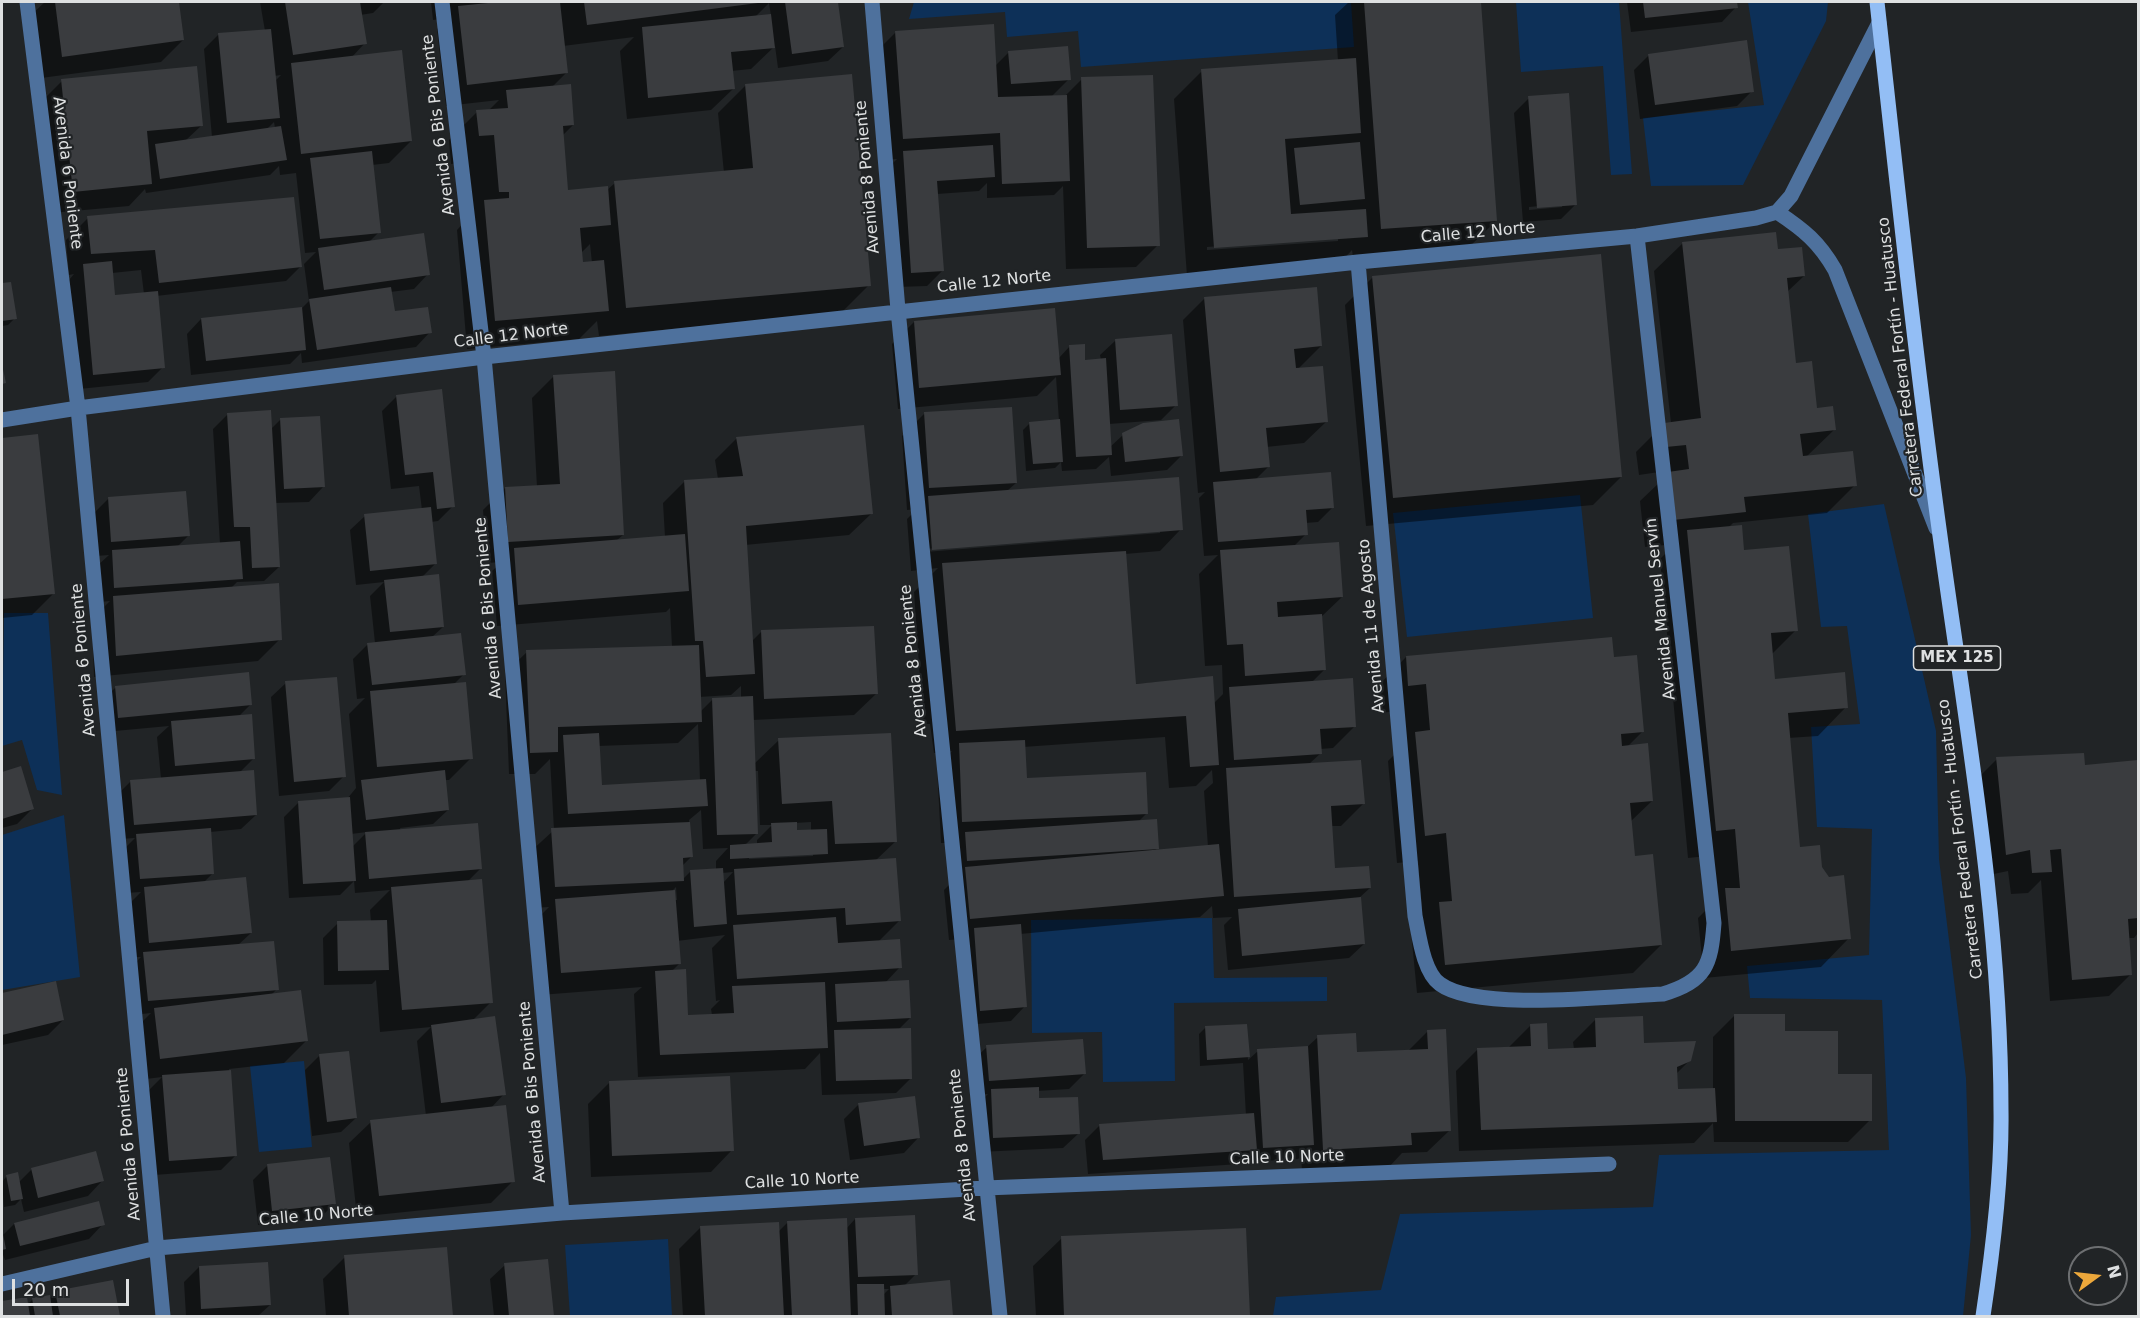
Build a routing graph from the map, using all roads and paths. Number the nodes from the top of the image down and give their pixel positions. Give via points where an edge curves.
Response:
1 (27, 2) edge
2 (442, 2) edge
3 (872, 2) edge
4 (1877, 2) edge
5 (1880, 23) junction
6 (1777, 212) junction
7 (1637, 236) junction
8 (1358, 262) junction
9 (897, 310) junction
10 (484, 357) junction
11 (78, 408) junction
12 (2, 420) edge
13 (1940, 539) junction
14 (1438, 983) joint
15 (1609, 1164) dead end
16 (985, 1188) junction
17 (562, 1213) junction
18 (157, 1248) junction
19 (2, 1284) edge
20 (163, 1317) edge
21 (1000, 1317) edge
22 (1983, 1317) edge

1 - 11 street, Avenida 6 Poniente
2 - 10 street, Avenida 6 Bis Poniente
3 - 9 street, Avenida 8 Poniente
4 - 5 main road, Carretera Federal Fortín - Huatusco / MEX 125
5 - 6 street via 1791,196
5 - 13 main road, Carretera Federal Fortín - Huatusco / MEX 125
6 - 7 street, Calle 12 Norte
6 - 13 street via 1805,231 1823,249 1835,270
7 - 8 street, Calle 12 Norte
7 - 14 street, Avenida Manuel Servín via 1714,923 1712,953 1701,976 1685,987 1663,994 1506,1000 1463,996
8 - 9 street, Calle 12 Norte
8 - 14 street, Avenida 11 de Agosto via 1415,916 1423,956
9 - 10 street, Calle 12 Norte
9 - 16 street, Avenida 8 Poniente
10 - 11 street, Calle 12 Norte
10 - 17 street, Avenida 6 Bis Poniente
11 - 12 street, Calle 12 Norte
11 - 18 street, Avenida 6 Poniente
13 - 22 main road, Carretera Federal Fortín - Huatusco / MEX 125 via 1981,829 1996,976 2002,1113
15 - 16 street, Calle 10 Norte
16 - 17 street, Calle 10 Norte
16 - 21 street, Avenida 8 Poniente
17 - 18 street, Calle 10 Norte
18 - 19 street, Calle 10 Norte
18 - 20 street, Avenida 6 Poniente

